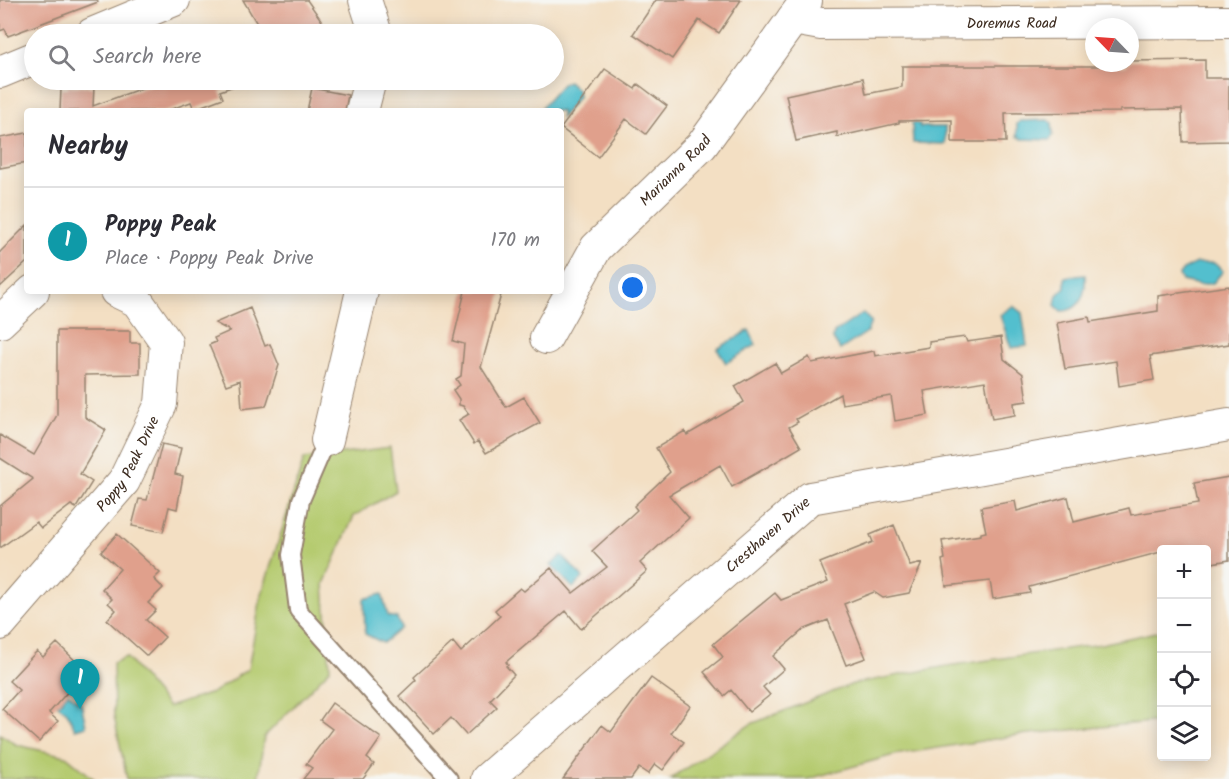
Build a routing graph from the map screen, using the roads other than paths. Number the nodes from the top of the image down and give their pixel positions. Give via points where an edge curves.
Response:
1 (174, 0) edge
2 (365, 0) edge
3 (800, 10) edge
4 (1229, 22) edge
5 (116, 24) edge
6 (372, 24) edge
7 (24, 62) edge
8 (0, 72) edge
9 (367, 90) edge
10 (363, 108) edge
11 (30, 294) edge
12 (122, 294) edge
13 (361, 294) edge
14 (0, 322) edge
15 (546, 338) dead end
16 (1229, 424) edge
17 (327, 440) joint
18 (0, 624) edge
19 (449, 779) edge
20 (487, 779) edge

1 - 5 street
2 - 6 street
3 - 4 street, Doremus Road via 821,24
3 - 15 street, Marianna Road via 702,145 596,248
7 - 8 street
9 - 10 street
11 - 14 street
12 - 18 street, Poppy Peak Drive via 137,301 166,342 161,404 124,481
13 - 17 street
16 - 20 street, Cresthaven Drive via 810,498
17 - 19 lane via 302,500 291,555 298,610

